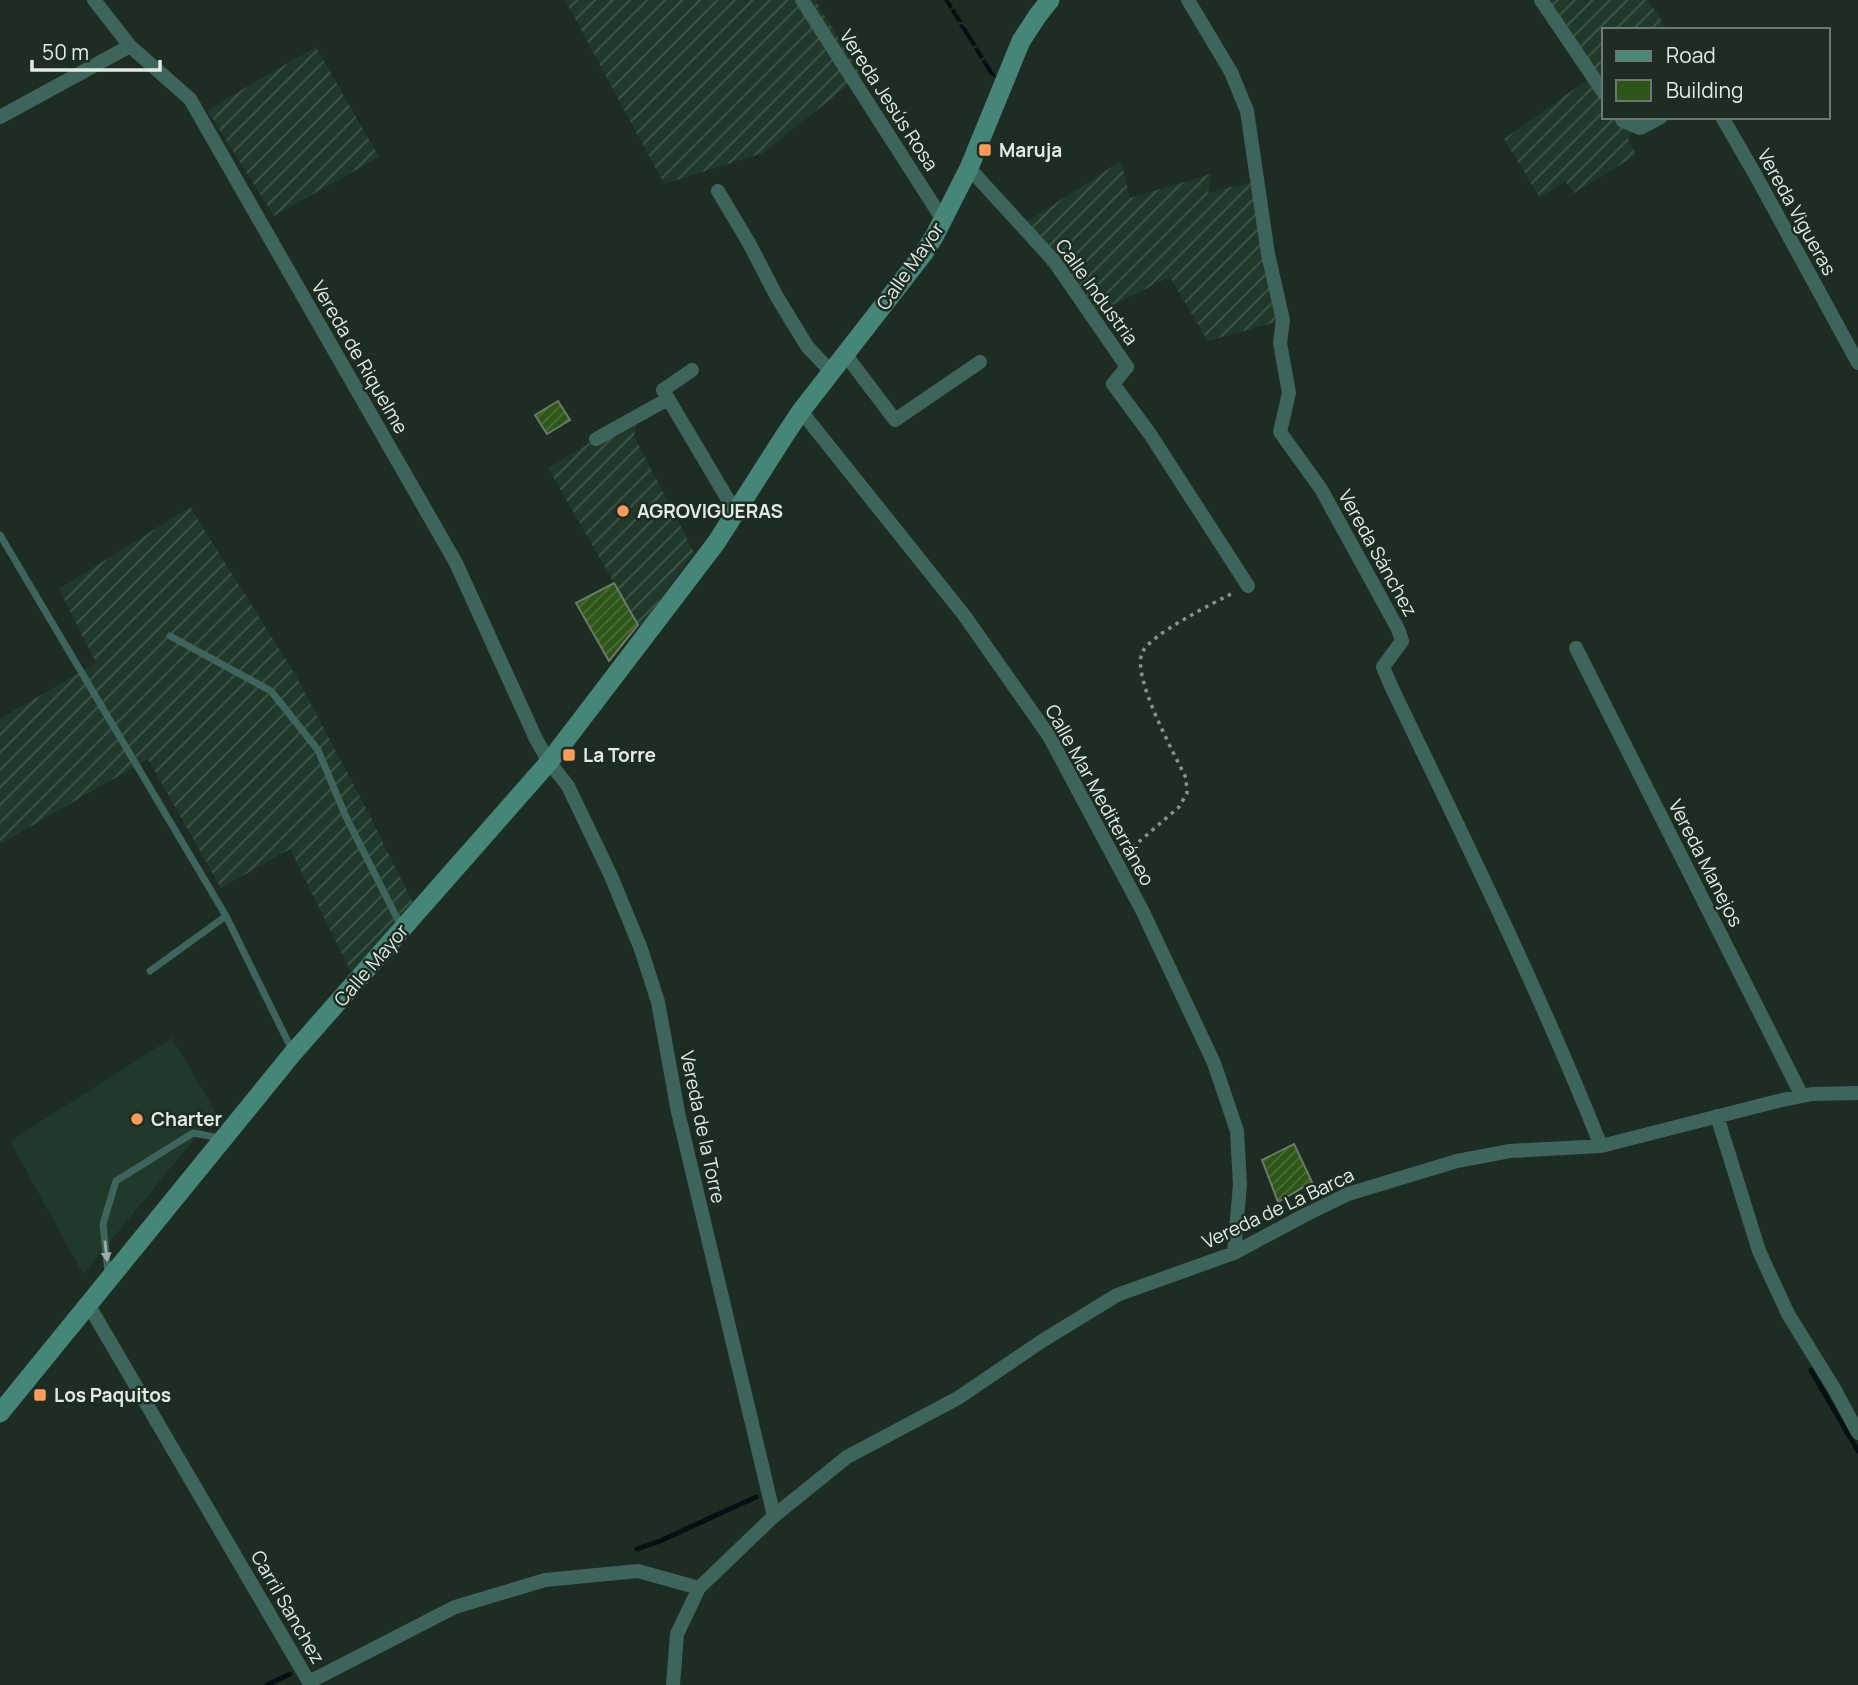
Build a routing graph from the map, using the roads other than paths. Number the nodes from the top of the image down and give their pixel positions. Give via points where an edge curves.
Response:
1 (94, 0) edge
2 (802, 0) edge
3 (1050, 0) edge
4 (1188, 0) edge
5 (1541, 0) edge
6 (130, 46) junction
7 (1602, 90) edge
8 (0, 117) edge
9 (1622, 119) edge
10 (1657, 119) edge
11 (1723, 119) edge
12 (969, 168) junction
13 (718, 191) dead end
14 (943, 220) junction
15 (845, 354) junction
16 (980, 362) dead end
17 (1858, 363) edge
18 (692, 370) dead end
19 (831, 372) junction
20 (668, 399) junction
21 (802, 411) junction
22 (596, 439) dead end
23 (736, 513) junction
24 (0, 535) edge
25 (1248, 586) road end
26 (170, 635) dead end
27 (1576, 648) dead end
28 (550, 762) junction
29 (226, 916) junction
30 (402, 930) junction
31 (150, 971) dead end
32 (293, 1053) junction
33 (1858, 1093) edge
34 (1802, 1096) junction
35 (1717, 1116) junction
36 (224, 1139) junction
37 (1601, 1146) junction
38 (1234, 1253) junction
39 (109, 1279) junction
40 (88, 1304) junction
41 (0, 1413) edge
42 (1858, 1433) edge
43 (774, 1516) junction
44 (699, 1588) junction
45 (673, 1685) edge

1 - 6 street, Vereda de Riquelme
2 - 14 street, Vereda Jesús Rosa
3 - 12 main road, Calle Mayor via 1021,41
4 - 37 street, Vereda Sánchez via 1231,72 1247,111 1268,254 1283,320 1280,343 1289,393 1280,432 1321,489 1398,629 1402,641 1383,667 1482,875
5 - 7 street
6 - 8 street
6 - 28 street, Vereda de Riquelme via 190,99 456,563
9 - 10 street via 1640,128
11 - 17 street, Vereda Vigueras
12 - 14 main road, Calle Mayor
12 - 25 street, Calle Industria via 1054,261 1127,367 1113,384
13 - 19 street via 807,346
14 - 15 main road, Calle Mayor via 924,253
15 - 16 street via 895,420
15 - 19 main road, Calle Mayor
18 - 20 street via 663,390
19 - 21 main road, Calle Mayor
20 - 22 street
20 - 23 street
21 - 23 main road, Calle Mayor
21 - 38 street, Calle Mar Mediterráneo via 964,615 1041,724 1142,910 1214,1063 1237,1131 1240,1185
23 - 28 main road, Calle Mayor
24 - 29 lane
26 - 30 lane via 271,691 318,750
27 - 34 street, Vereda Manejos
28 - 30 main road, Calle Mayor
28 - 43 street, Vereda de la Torre via 568,786 611,876 659,1002 687,1151
29 - 31 lane
29 - 32 lane
30 - 32 main road, Calle Mayor
32 - 36 main road, Calle Mayor
33 - 34 street, Vereda de La Barca
34 - 35 street, Vereda de La Barca
35 - 37 street, Vereda de La Barca
35 - 42 street via 1759,1251 1788,1314
36 - 39 main road, Calle Mayor
36 -> 39 lane via 193,1133 116,1181 103,1224
37 - 38 street, Vereda de La Barca via 1510,1151 1457,1161 1348,1194
38 - 43 street, Vereda de La Barca via 1117,1296 958,1398 847,1457
39 - 40 main road, Calle Mayor
40 - 41 main road, Calle Mayor
40 - 44 street, Carril Sanchez via 309,1682 455,1607 544,1580 638,1571
43 - 44 street, Vereda de La Barca
44 - 45 street via 677,1634

